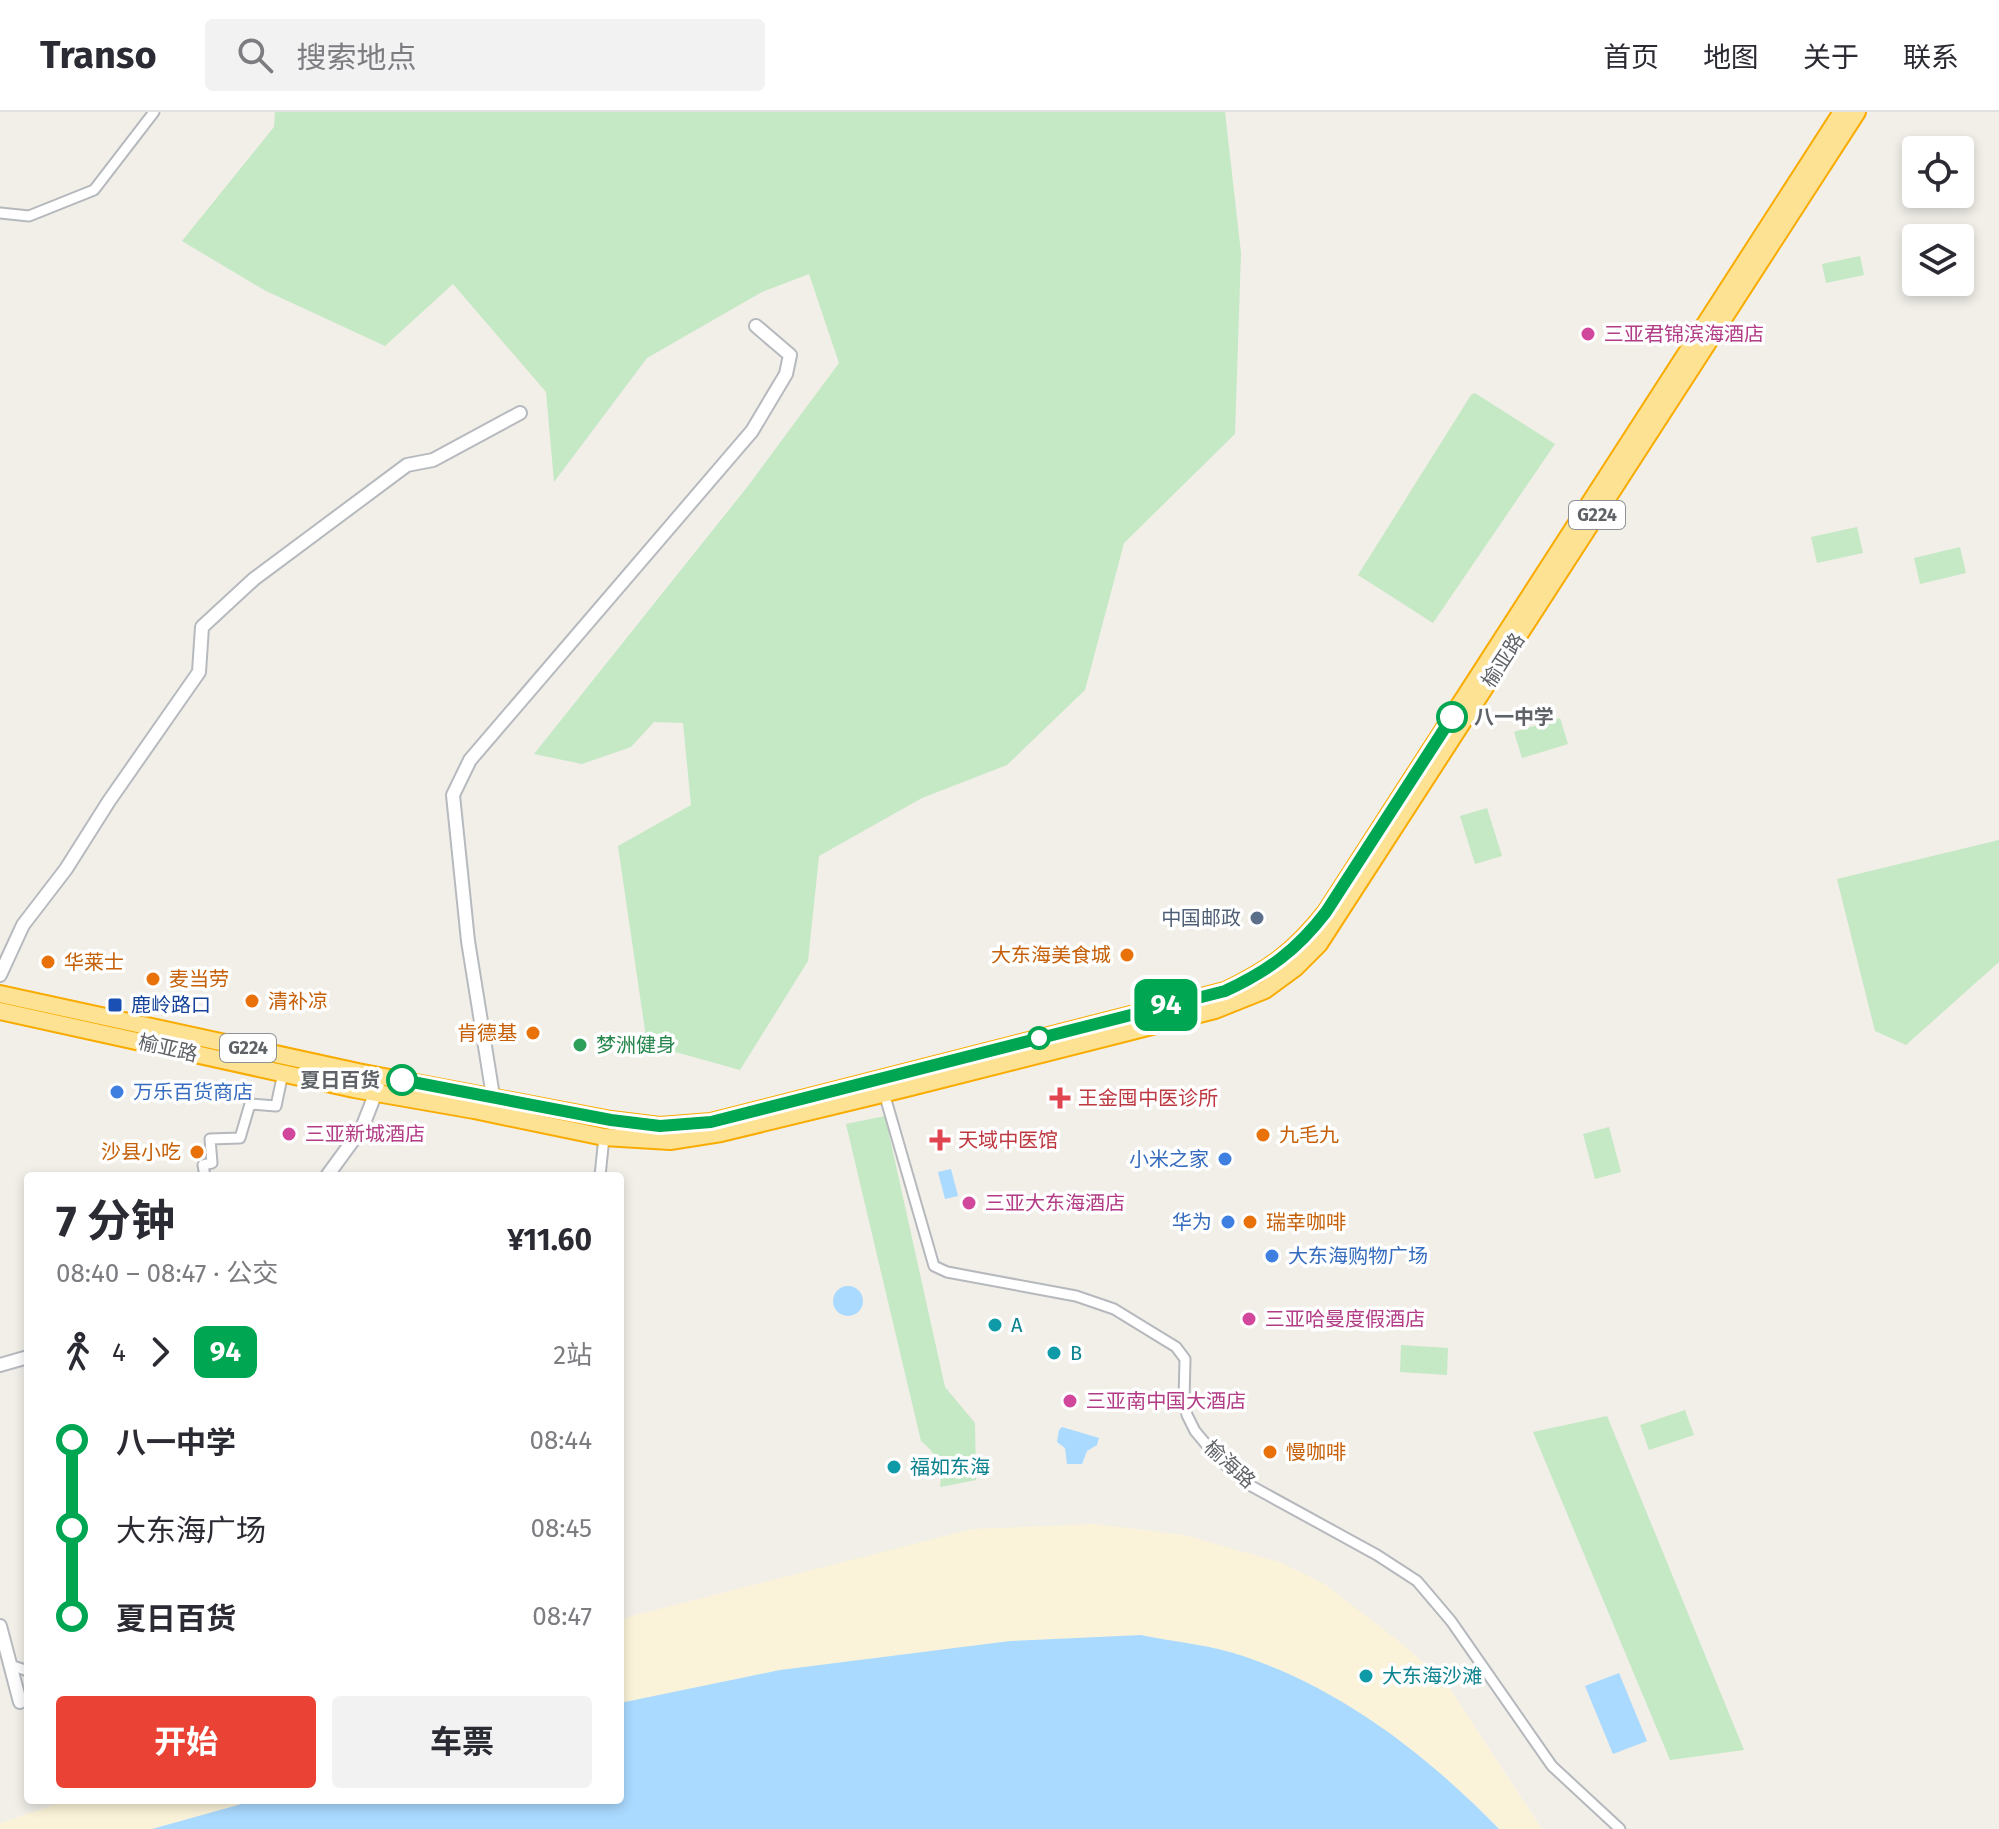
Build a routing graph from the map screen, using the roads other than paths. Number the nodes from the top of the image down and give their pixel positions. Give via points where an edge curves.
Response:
1 (154, 112) edge
2 (1842, 112) edge
3 (1857, 112) edge
4 (0, 213) edge
5 (756, 326) dead end
6 (520, 413) dead end
7 (0, 975) edge
8 (0, 994) edge
9 (0, 1011) edge
10 (283, 1073) junction
11 (379, 1084) junction
12 (882, 1086) junction
13 (493, 1096) junction
14 (604, 1137) junction
15 (204, 1172) edge
16 (330, 1172) edge
17 (600, 1172) edge
18 (24, 1358) edge
19 (0, 1365) edge
20 (0, 1626) edge
21 (10, 1665) junction
22 (24, 1670) edge
23 (24, 1701) edge
24 (1620, 1829) edge

1 - 4 street via 94,190 29,216
2 - 12 highway, 榆亚路 / G224 via 1335,900 1306,937 1260,975 1225,991
3 - 12 highway, 榆亚路 / G224 via 1319,944 1295,968 1265,990 1215,1010
5 - 13 street via 790,355 786,374 752,431 470,760 453,795 468,941
6 - 7 street via 433,460 407,465 254,579 202,627 199,672 23,925
8 - 11 highway, 榆亚路 / G224
9 - 10 highway, 榆亚路 / G224
10 - 11 highway, 榆亚路 / G224
10 - 15 street via 276,1106 250,1104 240,1138 210,1139 212,1163 203,1165
11 - 13 highway, 榆亚路 / G224
11 - 14 highway, 榆亚路 / G224
11 - 16 street via 362,1128
12 - 13 highway, 榆亚路 / G224 via 711,1122 660,1126
12 - 14 highway, 榆亚路 / G224 via 721,1133 670,1141
12 - 24 street, 榆海路 via 934,1266 1089,1300 1176,1347 1185,1359 1187,1415 1216,1456 1244,1482 1417,1581 1552,1766
14 - 17 street
18 - 19 street
20 - 21 street
21 - 22 street
21 - 23 street

